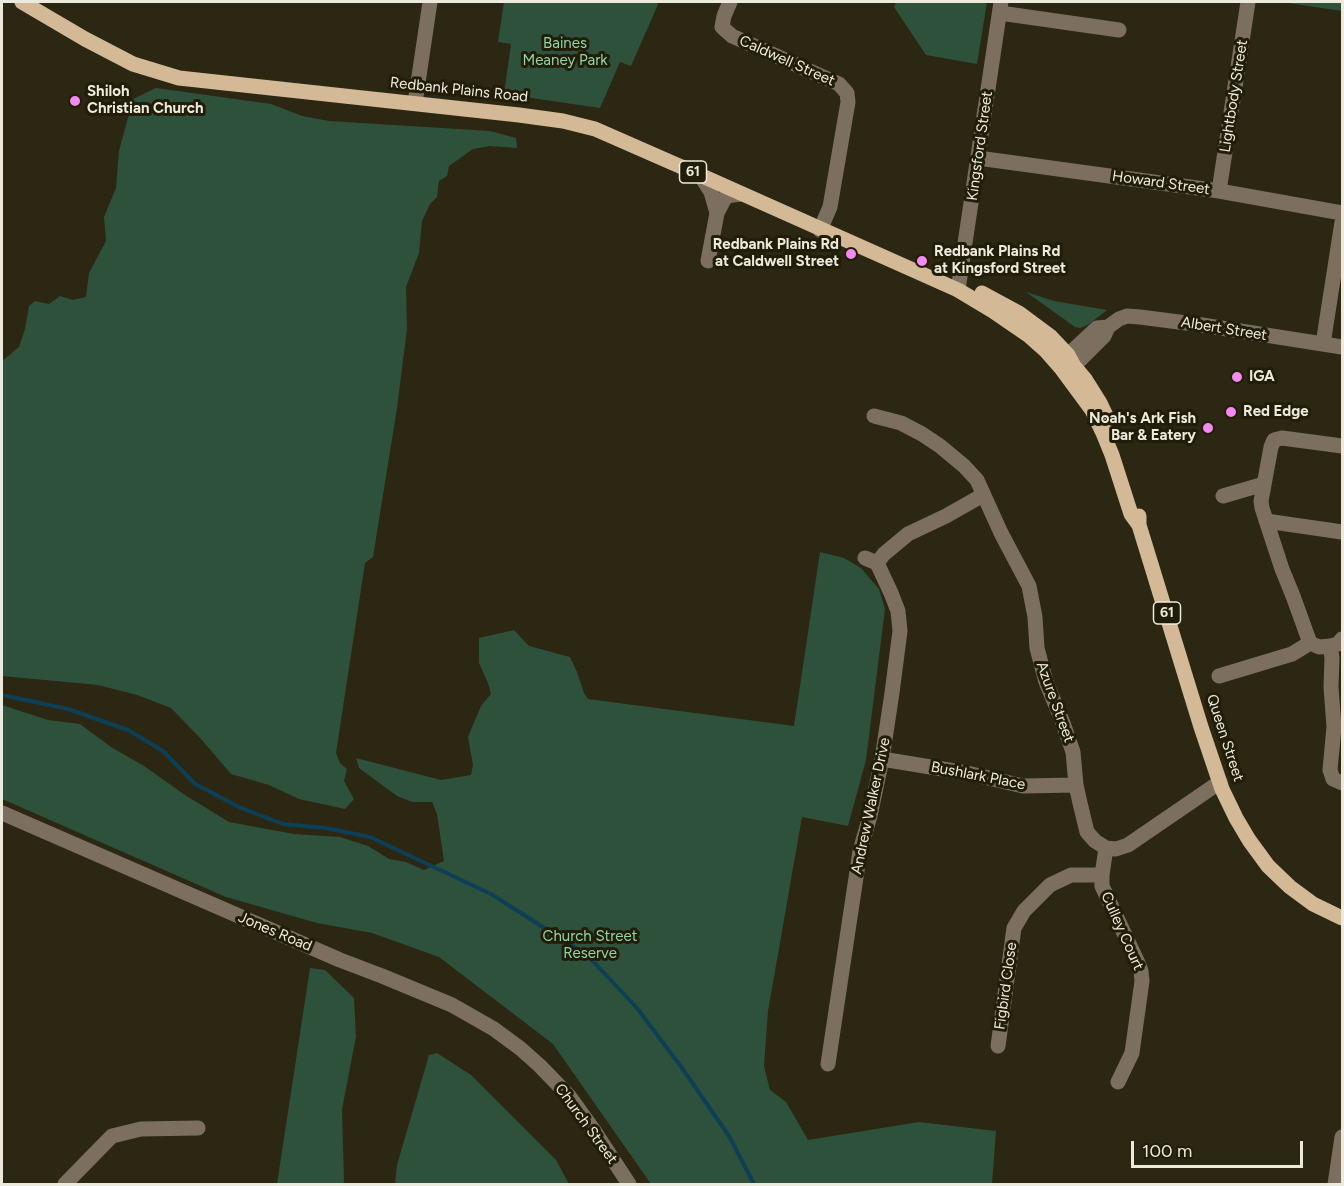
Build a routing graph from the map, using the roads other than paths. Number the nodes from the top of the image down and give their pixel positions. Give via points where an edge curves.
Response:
1 (21, 2) edge
2 (430, 2) edge
3 (730, 2) edge
4 (1248, 2) edge
5 (1001, 7) edge
6 (1119, 30) dead end
7 (415, 103) junction
8 (978, 158) junction
9 (700, 175) junction
10 (1219, 191) junction
11 (741, 194) junction
12 (717, 213) junction
13 (1342, 213) edge
14 (1342, 222) edge
15 (820, 230) junction
16 (884, 258) joint
17 (708, 261) dead end
18 (958, 290) junction
19 (1323, 344) junction
20 (1342, 347) edge
21 (1068, 363) junction
22 (874, 416) dead end
23 (1342, 446) edge
24 (1264, 484) junction
25 (983, 495) junction
26 (1223, 496) dead end
27 (1266, 521) junction
28 (1342, 532) edge
29 (1310, 643) junction
30 (1336, 643) edge
31 (1219, 676) dead end
32 (882, 759) junction
33 (1220, 782) junction
34 (1342, 783) edge
35 (1076, 785) junction
36 (2, 813) edge
37 (1106, 848) junction
38 (1102, 875) junction
39 (1342, 918) edge
40 (998, 1046) dead end
41 (828, 1064) dead end
42 (540, 1066) joint
43 (1118, 1082) dead end
44 (198, 1128) dead end
45 (1342, 1137) edge
46 (66, 1185) edge
47 (629, 1185) edge
48 (1335, 1185) edge

1 - 7 main road, Redbank Plains Road / 61 via 133,64 179,78
2 - 7 street
3 - 15 street, Caldwell Street via 722,27 732,36 839,84 847,93 830,207
4 - 10 street, Lightbody Street
5 - 6 street
5 - 8 street, Kingsford Street
7 - 9 main road, Redbank Plains Road / 61 via 519,114 595,129
8 - 10 street, Howard Street
8 - 18 street, Kingsford Street
9 - 11 main road, Redbank Plains Road / 61
9 - 12 street via 711,192
10 - 13 street, Howard Street
11 - 12 street via 726,196
11 - 15 main road, Redbank Plains Road / 61
12 - 17 street
14 - 19 street
15 - 16 main road, Redbank Plains Road / 61
16 - 18 main road, Queen Street / 61
18 - 21 main road, Queen Street / 61 via 982,292 1019,313 1050,336
19 - 20 street, Albert Street
19 - 21 street, Albert Street via 1126,316 1108,327 1097,328
21 - 33 main road, Queen Street / 61 via 1109,448 1131,514 1139,525
22 - 25 street, Azure Street via 901,423 940,446 964,466
23 - 24 street via 1274,440
24 - 26 street
24 - 27 street via 1261,501
25 - 32 street, Andrew Walker Drive via 908,534 871,561 891,593 900,631
25 - 35 street, Azure Street via 1029,586 1037,648 1073,752
27 - 28 street
27 - 29 street
29 - 30 street via 1319,647
29 - 31 street via 1292,654
30 - 34 street via 1332,658 1334,727 1330,770 1333,779
32 - 35 street, Bushlark Place via 1023,786
32 - 41 street, Andrew Walker Drive via 860,851
33 - 37 street via 1128,845
33 - 39 main road, Queen Street / 61 via 1236,818 1268,867 1313,904
35 - 37 street, Azure Street via 1087,832
36 - 42 street, Jones Road via 452,1005 494,1029
37 - 38 street, Culley Court
38 - 40 street, Figbird Close via 1071,875 1057,881 1024,911 1014,928
38 - 43 street, Culley Court via 1102,886 1142,981 1132,1053
42 - 47 street, Church Street via 569,1096
44 - 46 street via 141,1129 112,1136
45 - 48 street

